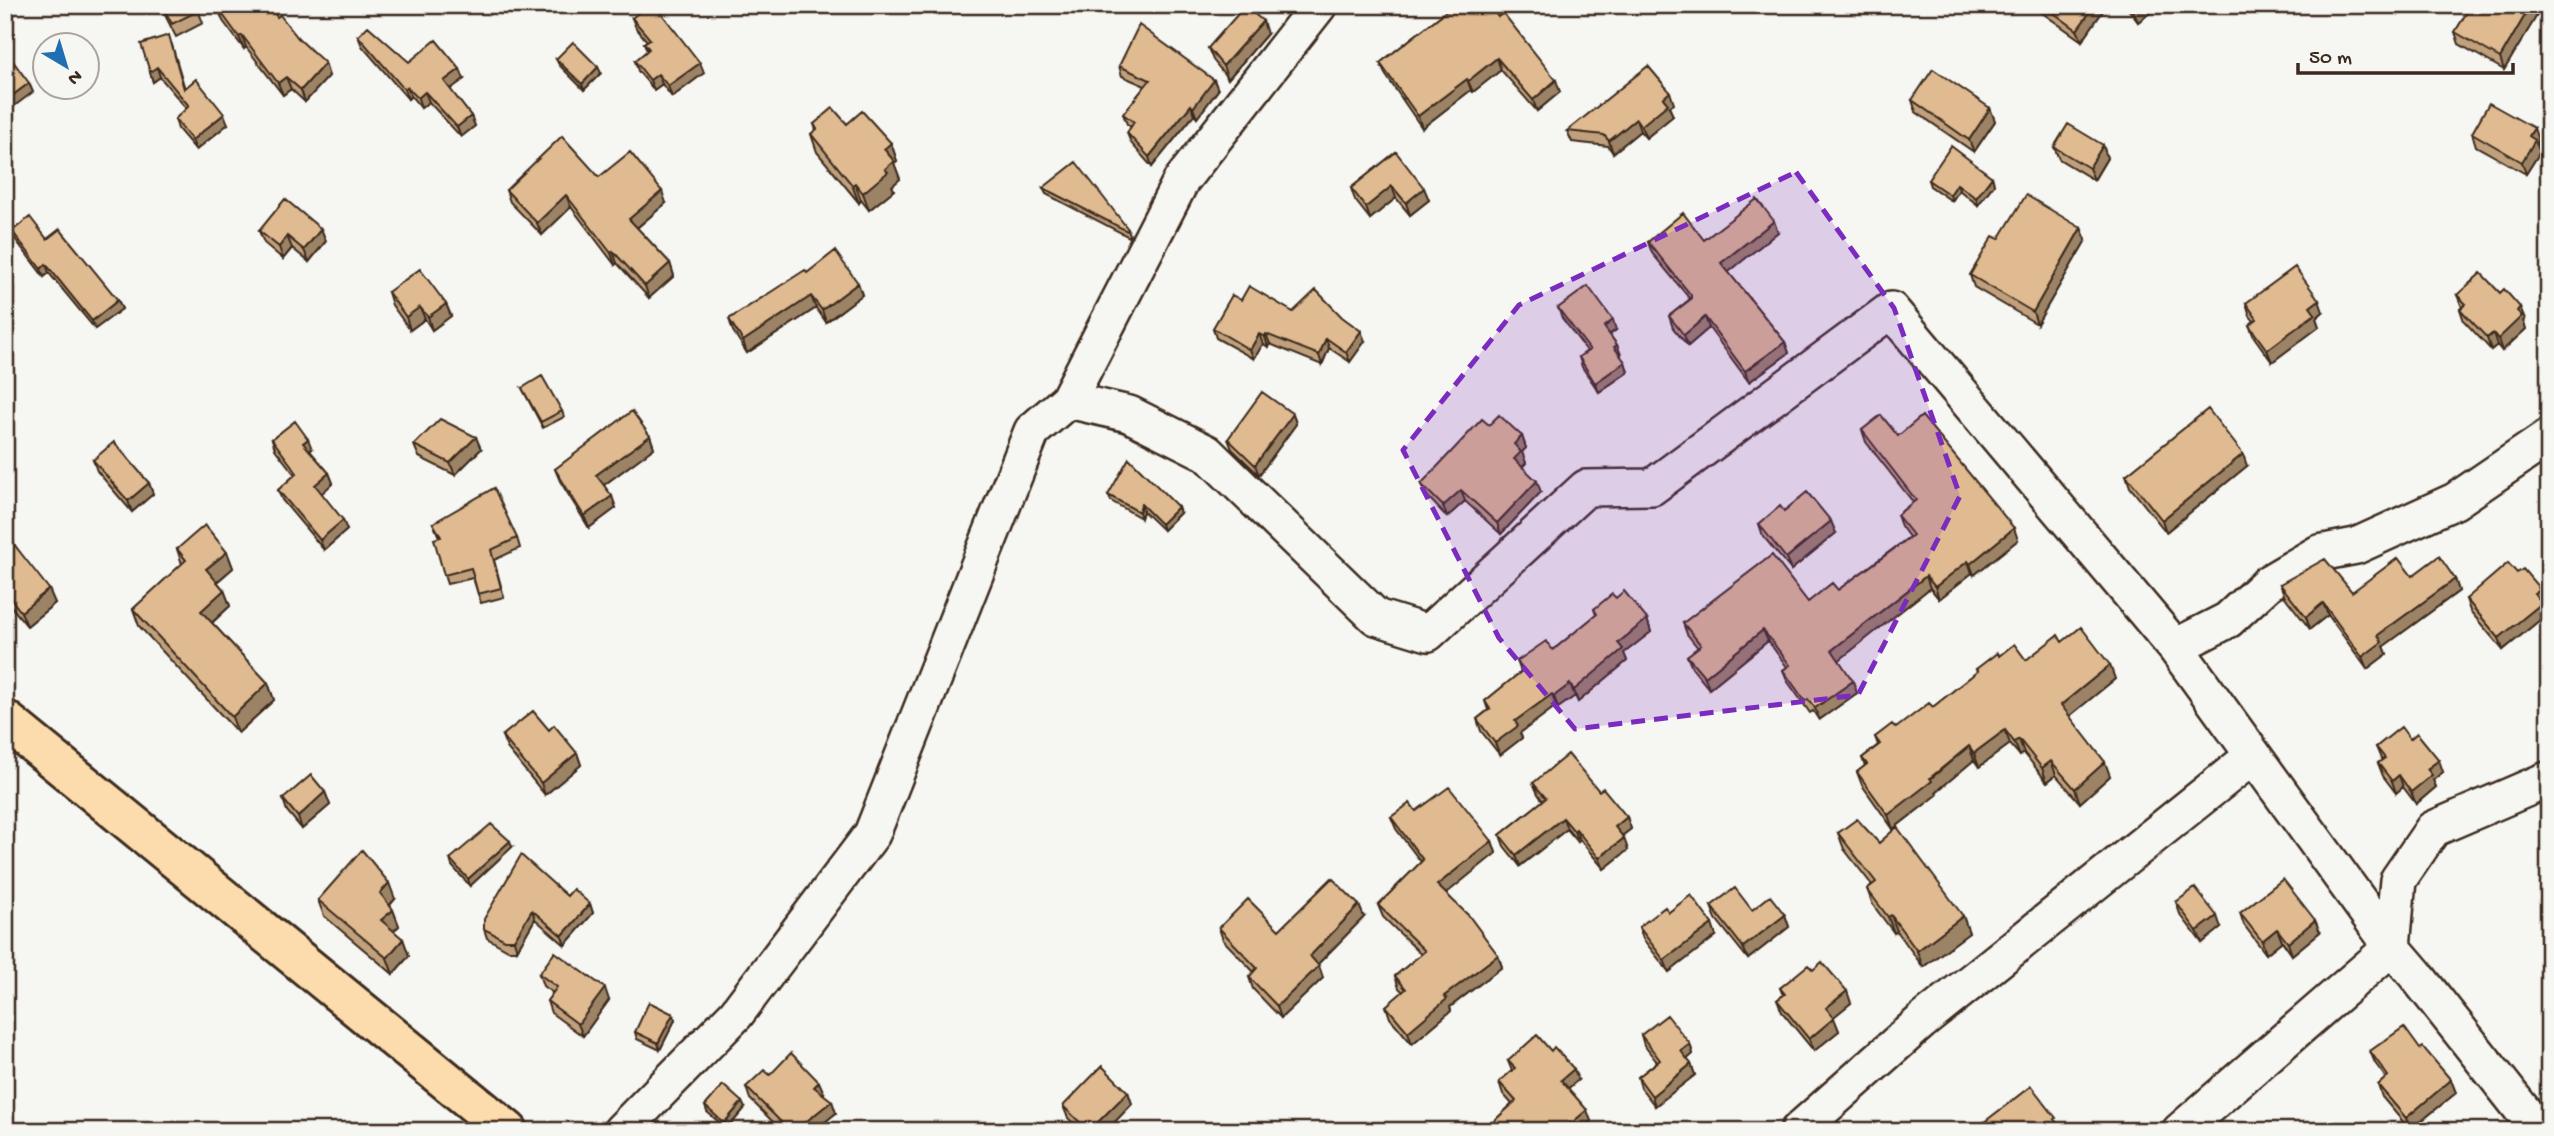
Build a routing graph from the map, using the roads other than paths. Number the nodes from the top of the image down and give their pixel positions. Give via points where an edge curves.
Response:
1 (1319, 5) edge
2 (1068, 400) junction
3 (2549, 437) edge
4 (2175, 647) junction
5 (5, 720) edge
6 (2253, 756) junction
7 (2549, 779) edge
8 (2392, 947) junction
9 (508, 1131) edge
10 (621, 1131) edge
11 (1798, 1131) edge
12 (2180, 1131) edge
13 (2539, 1131) edge

1 - 2 street via 1181,181
2 - 4 street via 1129,414 1207,453 1376,617 1428,633 1586,488 1652,487 1891,310
2 - 10 street via 1032,431 872,834 736,1014
3 - 4 street via 2455,501 2356,545 2319,553 2268,583 2228,620
4 - 6 street
5 - 9 main road
6 - 8 street
6 - 11 street via 1921,1022
7 - 8 street via 2433,829 2398,880
8 - 12 street
8 - 13 street

